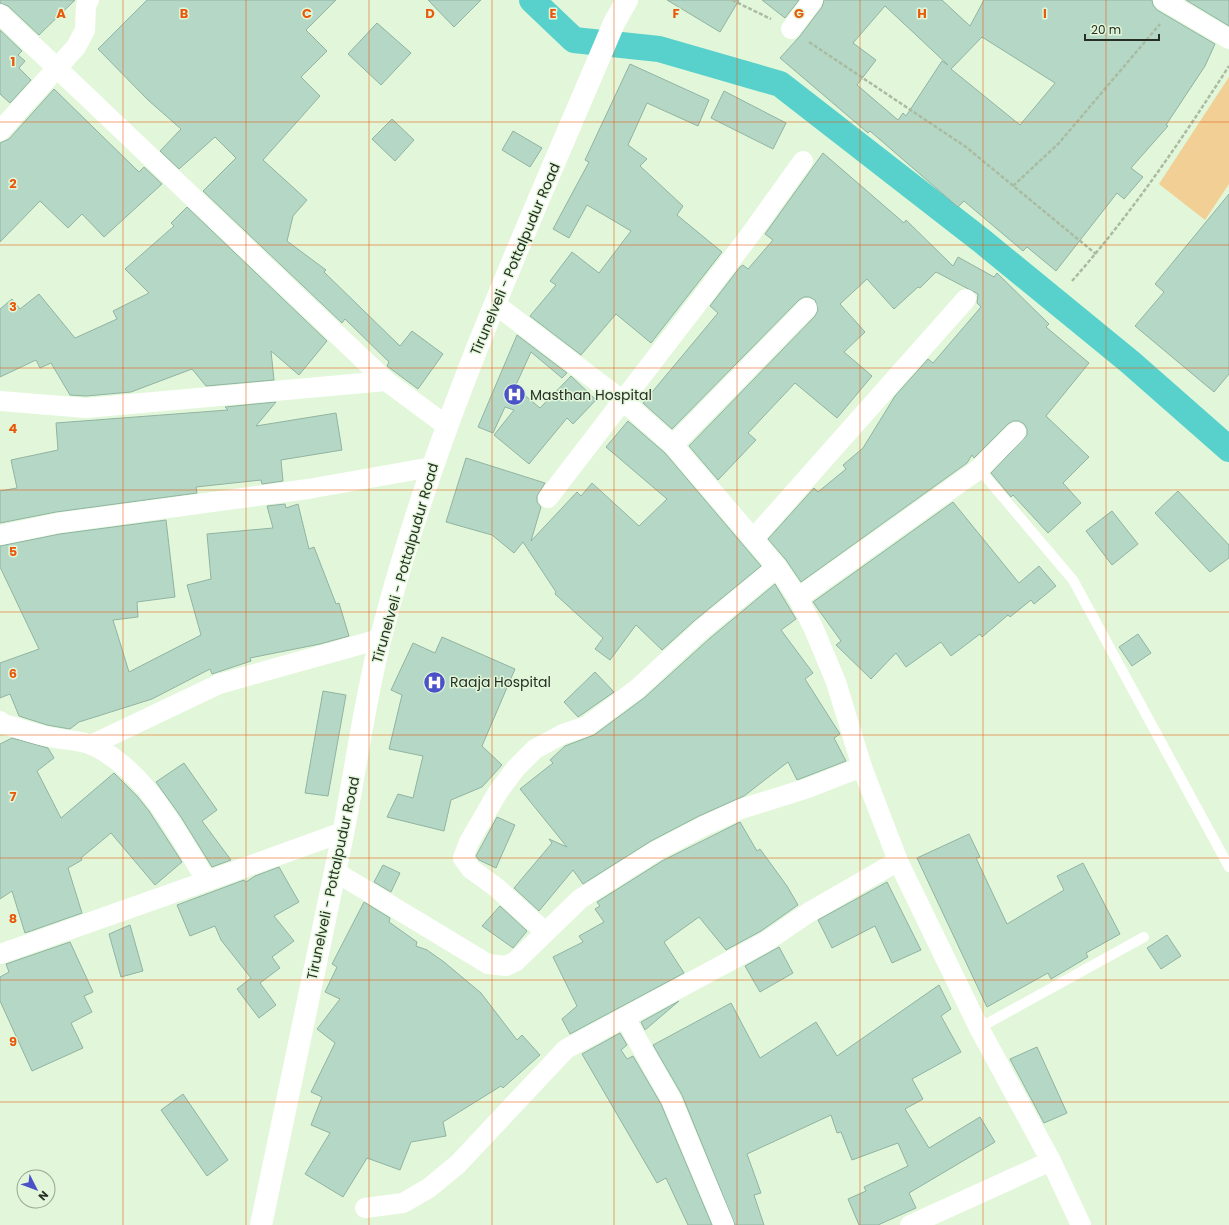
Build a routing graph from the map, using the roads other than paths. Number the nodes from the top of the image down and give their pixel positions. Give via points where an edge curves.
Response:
1 (89, 0) edge
2 (627, 0) edge
3 (813, 0) edge
4 (1168, 3) edge
5 (0, 14) edge
6 (791, 29) road end
7 (1229, 39) edge
8 (56, 69) junction
9 (0, 131) edge
10 (803, 161) dead end
11 (966, 299) dead end
12 (495, 304) junction
13 (807, 308) dead end
14 (386, 381) junction
15 (0, 401) edge
16 (623, 401) junction
17 (447, 426) junction
18 (1016, 432) dead end
19 (673, 445) junction
20 (432, 467) junction
21 (979, 469) junction
22 (548, 498) dead end
23 (0, 535) edge
24 (753, 539) junction
25 (777, 568) junction
26 (798, 598) junction
27 (380, 639) junction
28 (1, 724) edge
29 (90, 744) junction
30 (862, 767) junction
31 (343, 832) junction
32 (898, 861) junction
33 (1229, 868) edge
34 (334, 871) junction
35 (207, 881) junction
36 (545, 932) junction
37 (1144, 937) dead end
38 (0, 954) edge
39 (625, 1018) junction
40 (979, 1028) junction
41 (1051, 1161) junction
42 (364, 1208) dead end
43 (261, 1225) edge
44 (724, 1225) edge
45 (910, 1225) edge
46 (1081, 1225) edge

1 - 8 street via 86,5 85,30 76,47
2 - 12 main road, Tirunelveli - Pottalpudur Road via 614,23
3 - 6 street
4 - 7 street
5 - 8 street
8 - 9 street
8 - 14 street
10 - 16 street
11 - 24 street
12 - 16 street
12 - 17 main road, Tirunelveli - Pottalpudur Road
13 - 19 street
14 - 15 street via 86,408
14 - 17 street
16 - 19 street
16 - 22 street
17 - 20 main road, Tirunelveli - Pottalpudur Road
18 - 21 street
19 - 24 street
20 - 23 street via 308,489 58,523
20 - 27 main road, Tirunelveli - Pottalpudur Road
21 - 26 street
21 - 33 lane via 1073,580
24 - 25 street
25 - 26 street
25 - 36 street via 701,630 637,689 587,726 563,734 535,749 516,768 498,792 462,858
26 - 30 street via 836,682
27 - 29 street via 219,684
27 - 31 main road, Tirunelveli - Pottalpudur Road
28 - 29 street
29 - 35 street via 118,762 143,783
30 - 32 street
30 - 36 street via 808,788 741,809 704,826 656,851 580,899
31 - 34 main road, Tirunelveli - Pottalpudur Road
31 - 35 street
32 - 39 street via 808,913 767,941
32 - 40 street
34 - 36 street via 488,964 506,966 516,961
34 - 43 main road, Tirunelveli - Pottalpudur Road
35 - 38 street
37 - 40 lane
39 - 42 street via 566,1049 458,1164 429,1188 403,1202
39 - 44 street via 671,1098
40 - 41 street
41 - 45 street
41 - 46 street

